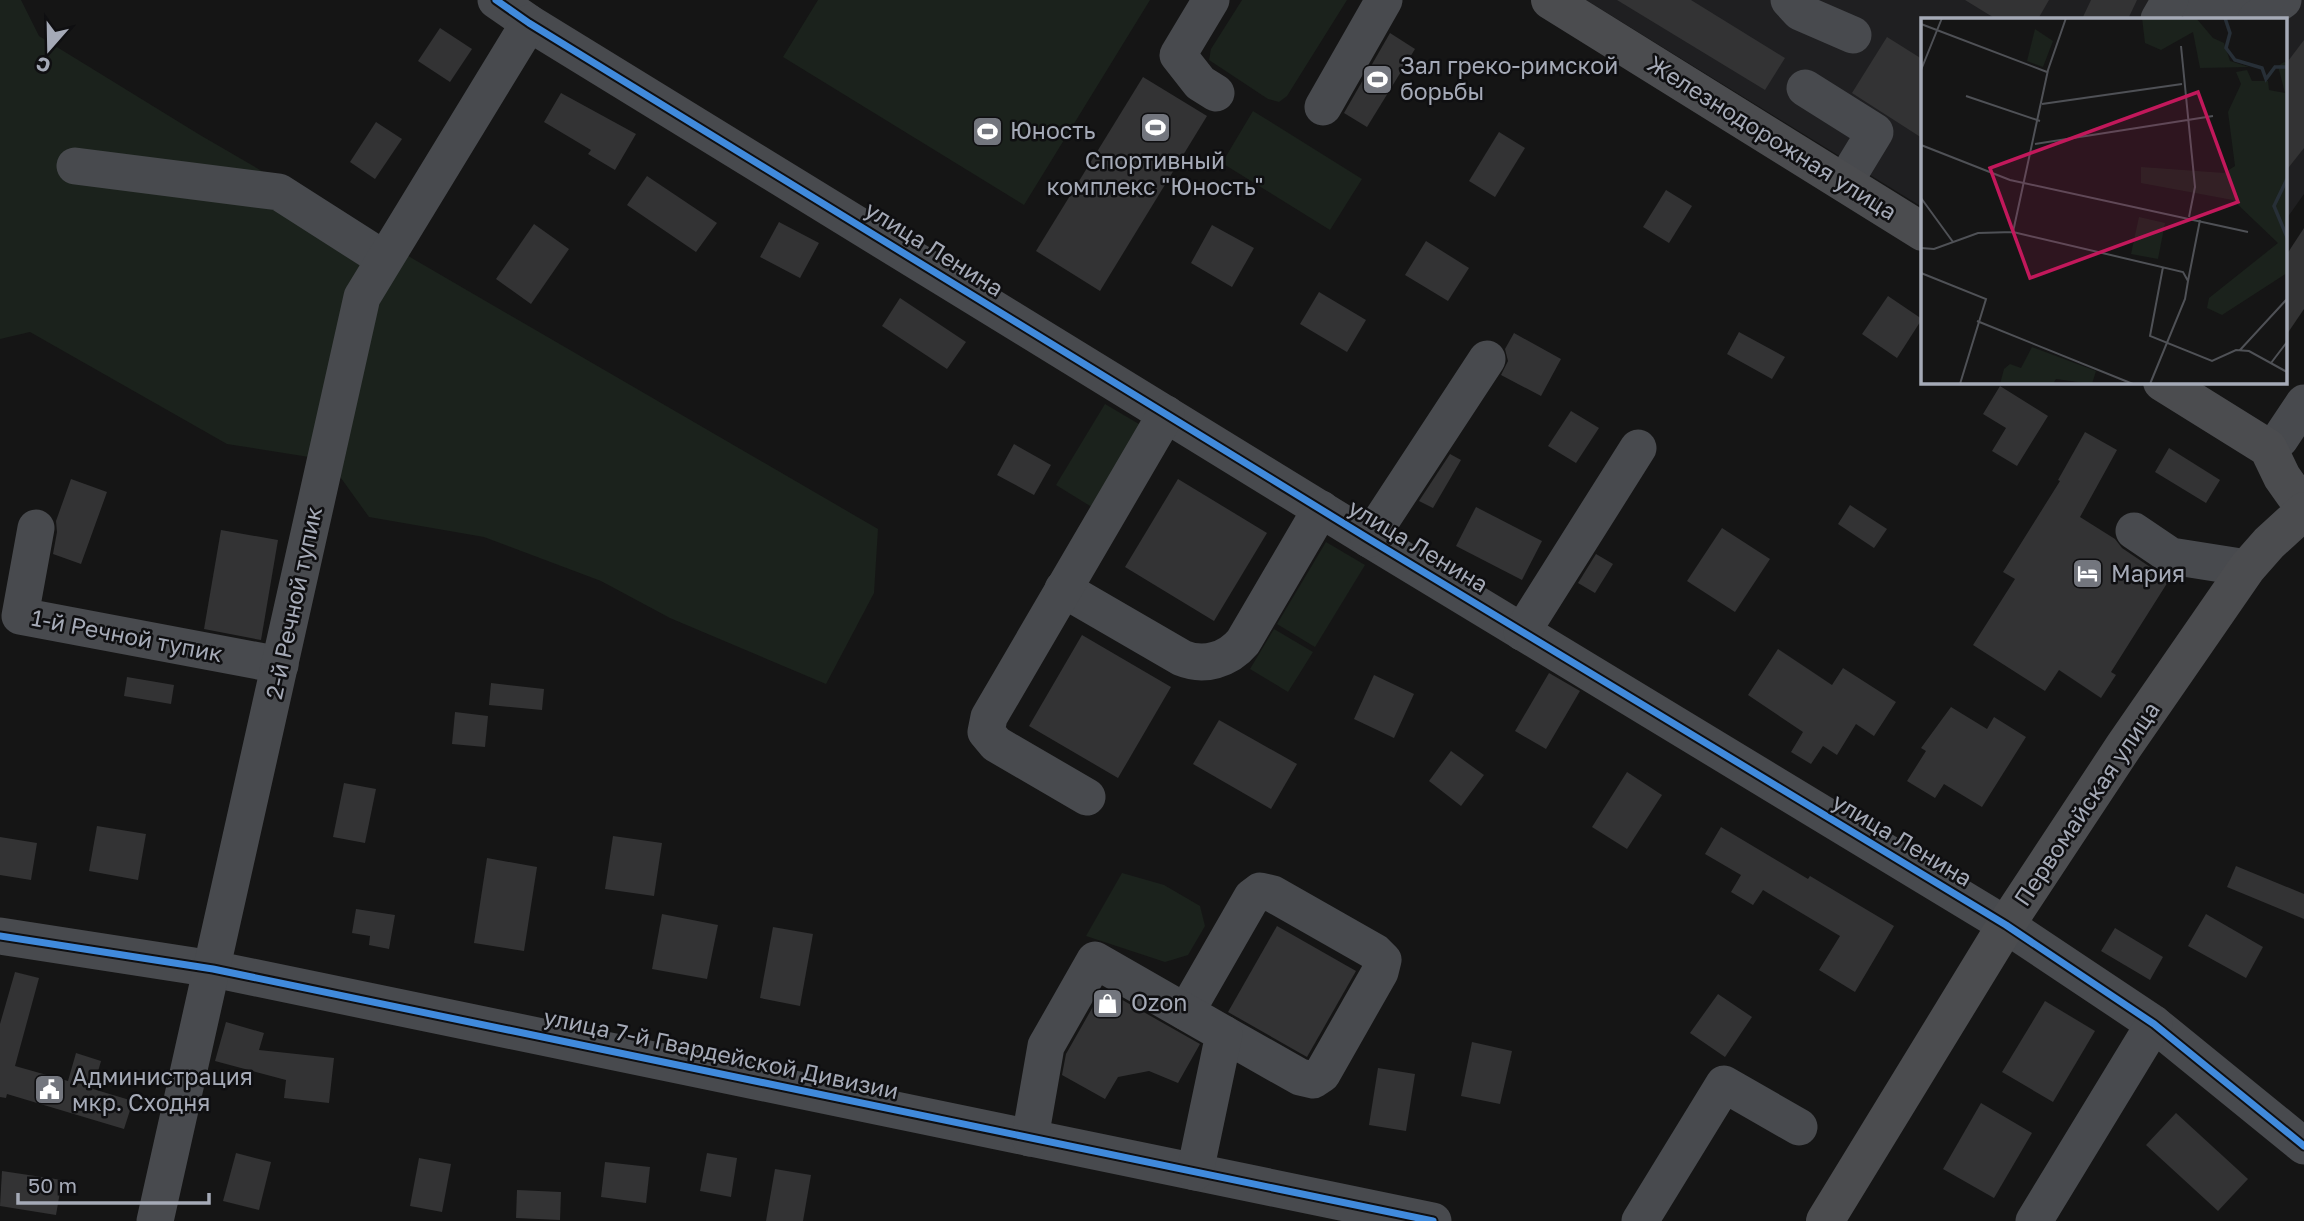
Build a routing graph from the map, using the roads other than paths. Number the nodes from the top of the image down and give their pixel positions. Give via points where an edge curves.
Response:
1 (495, 0) edge
2 (1212, 0) edge
3 (1384, 0) edge
4 (1550, 0) edge
5 (1789, 0) edge
6 (2170, 0) edge
7 (2192, 0) edge
8 (2283, 0) edge
9 (2160, 18) edge
10 (2251, 18) edge
11 (2256, 18) edge
12 (529, 23) junction
13 (1853, 35) dead end
14 (1805, 88) dead end
15 (1216, 93) dead end
16 (1323, 107) dead end
17 (75, 166) dead end
18 (1844, 183) junction
19 (1921, 231) edge
20 (384, 259) junction
21 (1487, 359) dead end
22 (2164, 383) edge
23 (2304, 403) edge
24 (1166, 414) junction
25 (1638, 448) dead end
26 (2268, 448) junction
27 (2304, 503) edge
28 (1321, 509) junction
29 (2304, 512) edge
30 (36, 528) dead end
31 (2134, 531) dead end
32 (1369, 539) junction
33 (2247, 568) junction
34 (1063, 589) junction
35 (1522, 632) junction
36 (280, 665) junction
37 (1087, 797) dead end
38 (2006, 925) junction
39 (0, 936) edge
40 (213, 969) junction
41 (1186, 1012) junction
42 (2154, 1024) junction
43 (1224, 1034) junction
44 (1799, 1126) dead end
45 (1030, 1138) junction
46 (2304, 1146) edge
47 (1195, 1172) junction
48 (155, 1221) edge
49 (1433, 1221) edge
50 (1640, 1221) edge
51 (1825, 1221) edge
52 (2034, 1221) edge

1 - 12 street, улица Ленина
2 - 15 street via 1178,55 1200,82
3 - 16 street
4 - 18 main road, Железнодорожная улица
5 - 13 street via 1800,12
6 - 9 street
7 - 10 street
8 - 11 street
12 - 20 street, 2-й Речной тупик
12 - 24 street, улица Ленина
14 - 18 street via 1875,132
17 - 20 street via 279,192
18 - 19 main road, Железнодорожная улица
20 - 36 street, 2-й Речной тупик via 362,297
21 - 32 street
22 - 26 main road
23 - 26 street via 2280,439
24 - 28 street, улица Ленина
24 - 34 street
25 - 35 street
26 - 27 main road via 2281,477
28 - 32 street, улица Ленина
28 - 34 street via 1243,642 1222,658 1193,663
29 - 33 main road, Первомайская улица
30 - 36 street, 1-й Речной тупик via 20,615
31 - 33 street via 2171,556
32 - 35 street, улица Ленина
33 - 38 main road, Первомайская улица
34 - 37 street via 989,717 986,732 996,744
35 - 38 street, улица Ленина
36 - 40 street, 2-й Речной тупик
38 - 42 street, улица Ленина
38 - 51 main road, Первомайская улица
39 - 40 street, улица 7-й Гвардейской Дивизии
40 - 45 street, улица 7-й Гвардейской Дивизии
40 - 48 street, 2-й Речной тупик
41 - 43 street
41 - 43 street via 1252,897 1260,891 1273,894 1383,960 1322,1074 1312,1080
41 - 45 street via 1095,960 1046,1046
42 - 46 street, улица Ленина
42 - 52 street
43 - 47 street
44 - 50 street via 1724,1084
45 - 47 street, улица 7-й Гвардейской Дивизии
47 - 49 street, улица 7-й Гвардейской Дивизии

